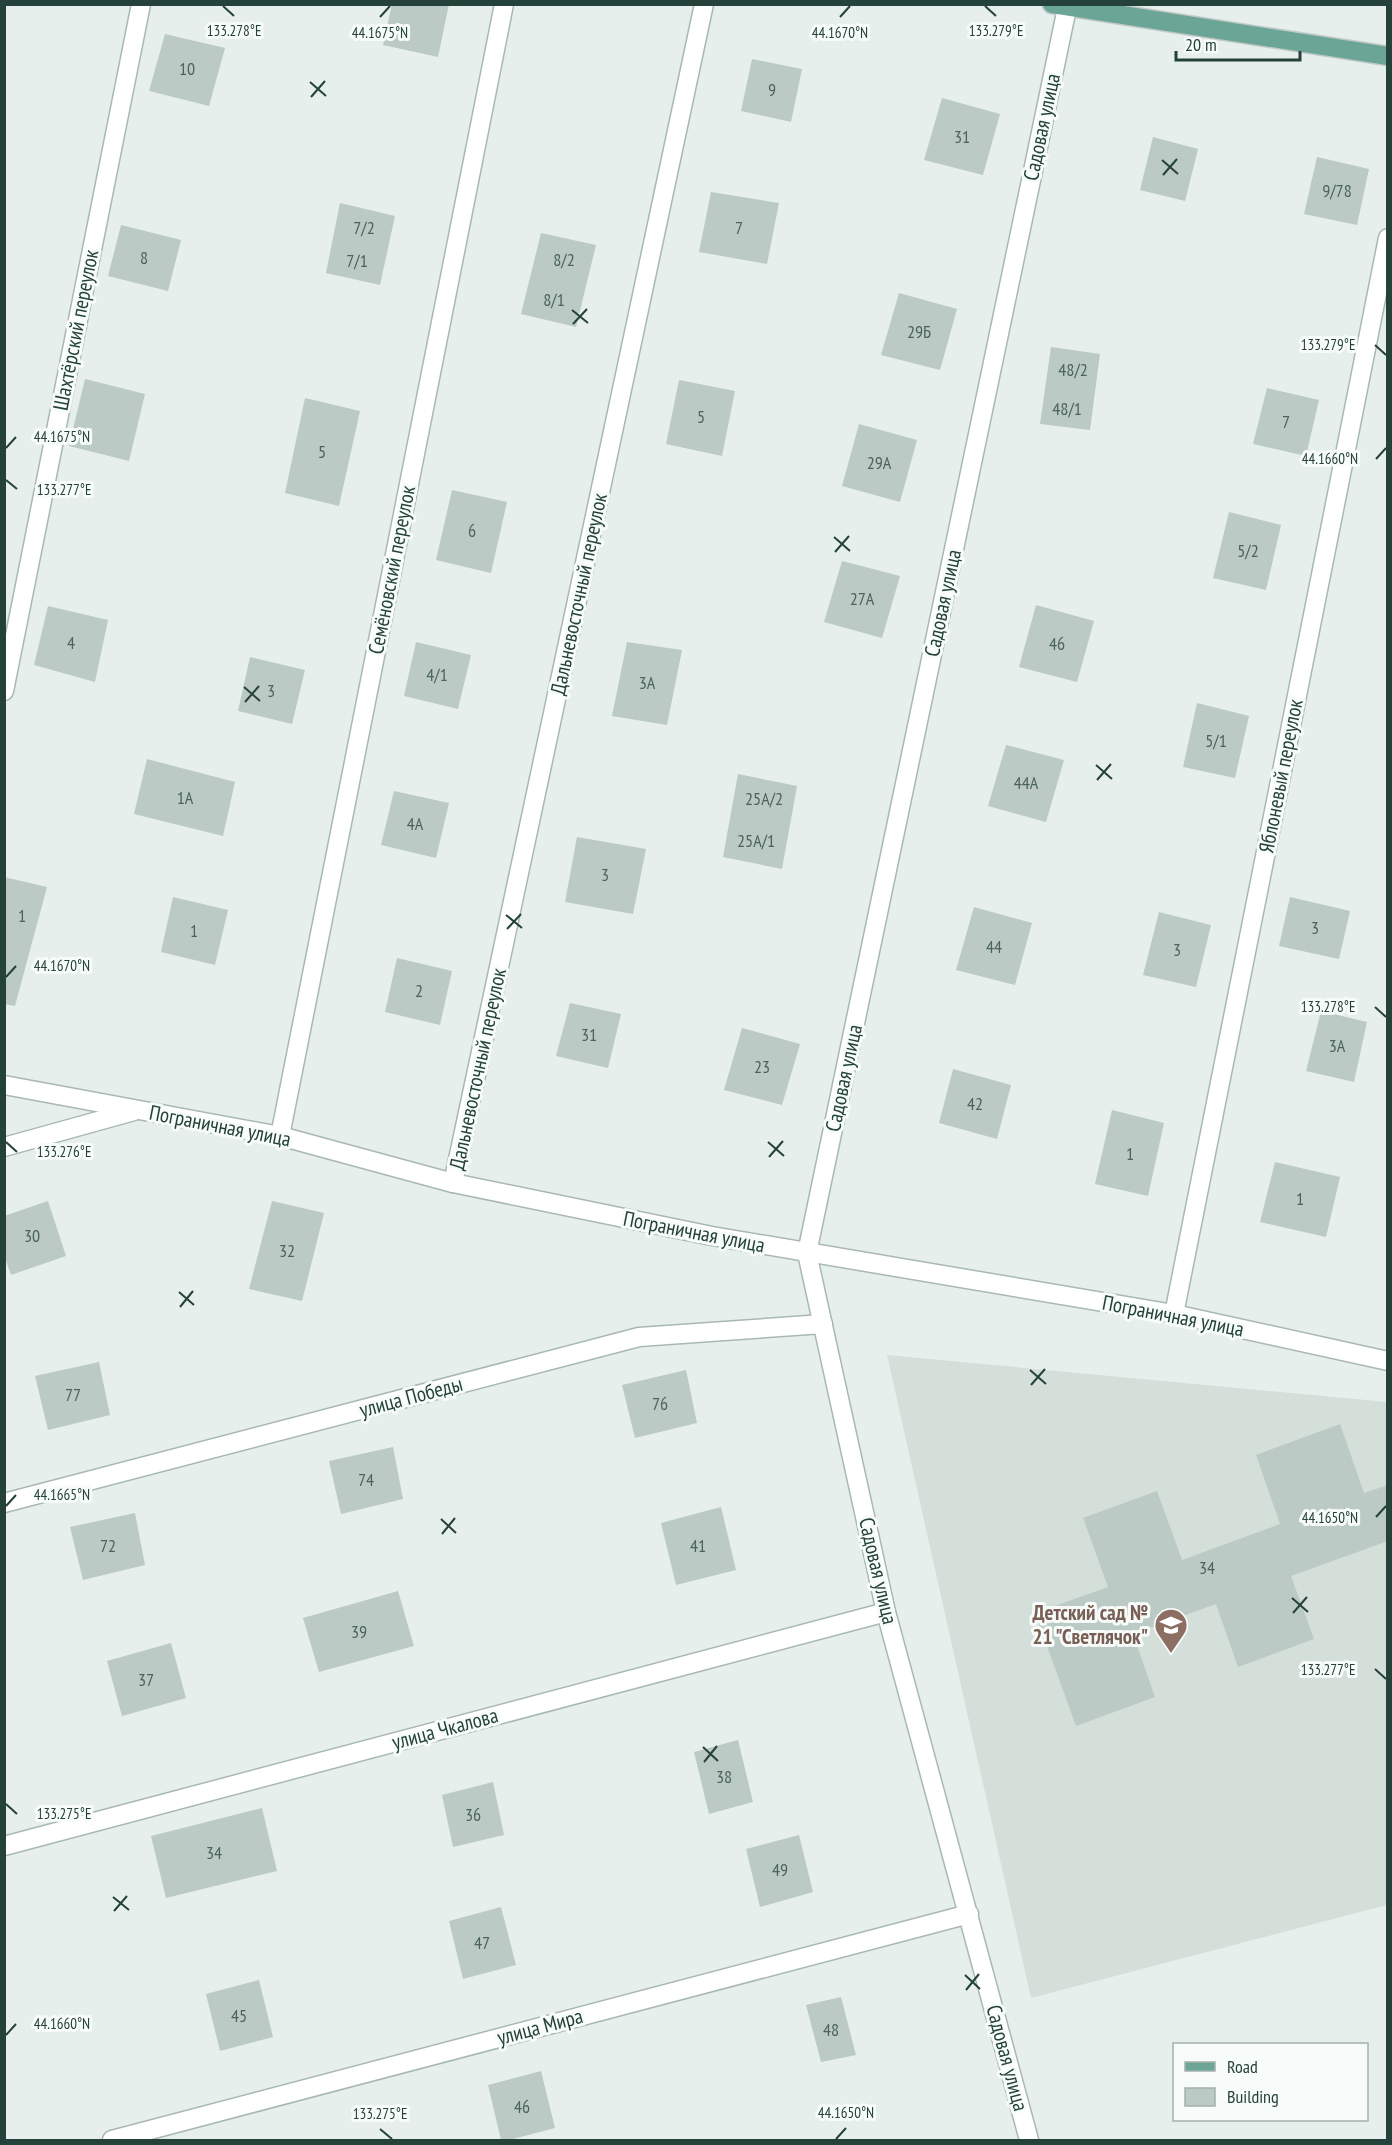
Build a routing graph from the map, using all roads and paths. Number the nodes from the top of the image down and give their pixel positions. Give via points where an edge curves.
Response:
1 (141, 4) edge
2 (504, 4) edge
3 (704, 4) edge
4 (1060, 6) edge
5 (1388, 56) edge
6 (1388, 238) edge
7 (4, 691) edge
8 (4, 1085) edge
9 (138, 1110) junction
10 (280, 1137) junction
11 (4, 1148) edge
12 (453, 1183) junction
13 (807, 1253) junction
14 (1174, 1314) junction
15 (823, 1324) junction
16 (1388, 1361) edge
17 (4, 1503) edge
18 (886, 1612) junction
19 (4, 1846) edge
20 (969, 1914) junction
21 (112, 2140) edge
22 (1029, 2140) edge

1 - 7 street, Шахтёрский переулок
2 - 10 street, Семёновский переулок
3 - 12 street, Дальневосточный переулок
4 - 5 main road
4 - 13 street, Садовая улица
6 - 14 street, Яблоневый переулок
8 - 9 street, Пограничная улица
9 - 10 street, Пограничная улица
9 - 11 street
10 - 12 street, Пограничная улица
12 - 13 street, Пограничная улица
13 - 14 street, Пограничная улица
13 - 15 street, Садовая улица
14 - 16 street, Пограничная улица
15 - 17 street, улица Победы via 639,1337
15 - 18 street, Садовая улица
18 - 19 street, улица Чкалова
18 - 20 street, Садовая улица
20 - 21 street, улица Мира
20 - 22 street, Садовая улица

